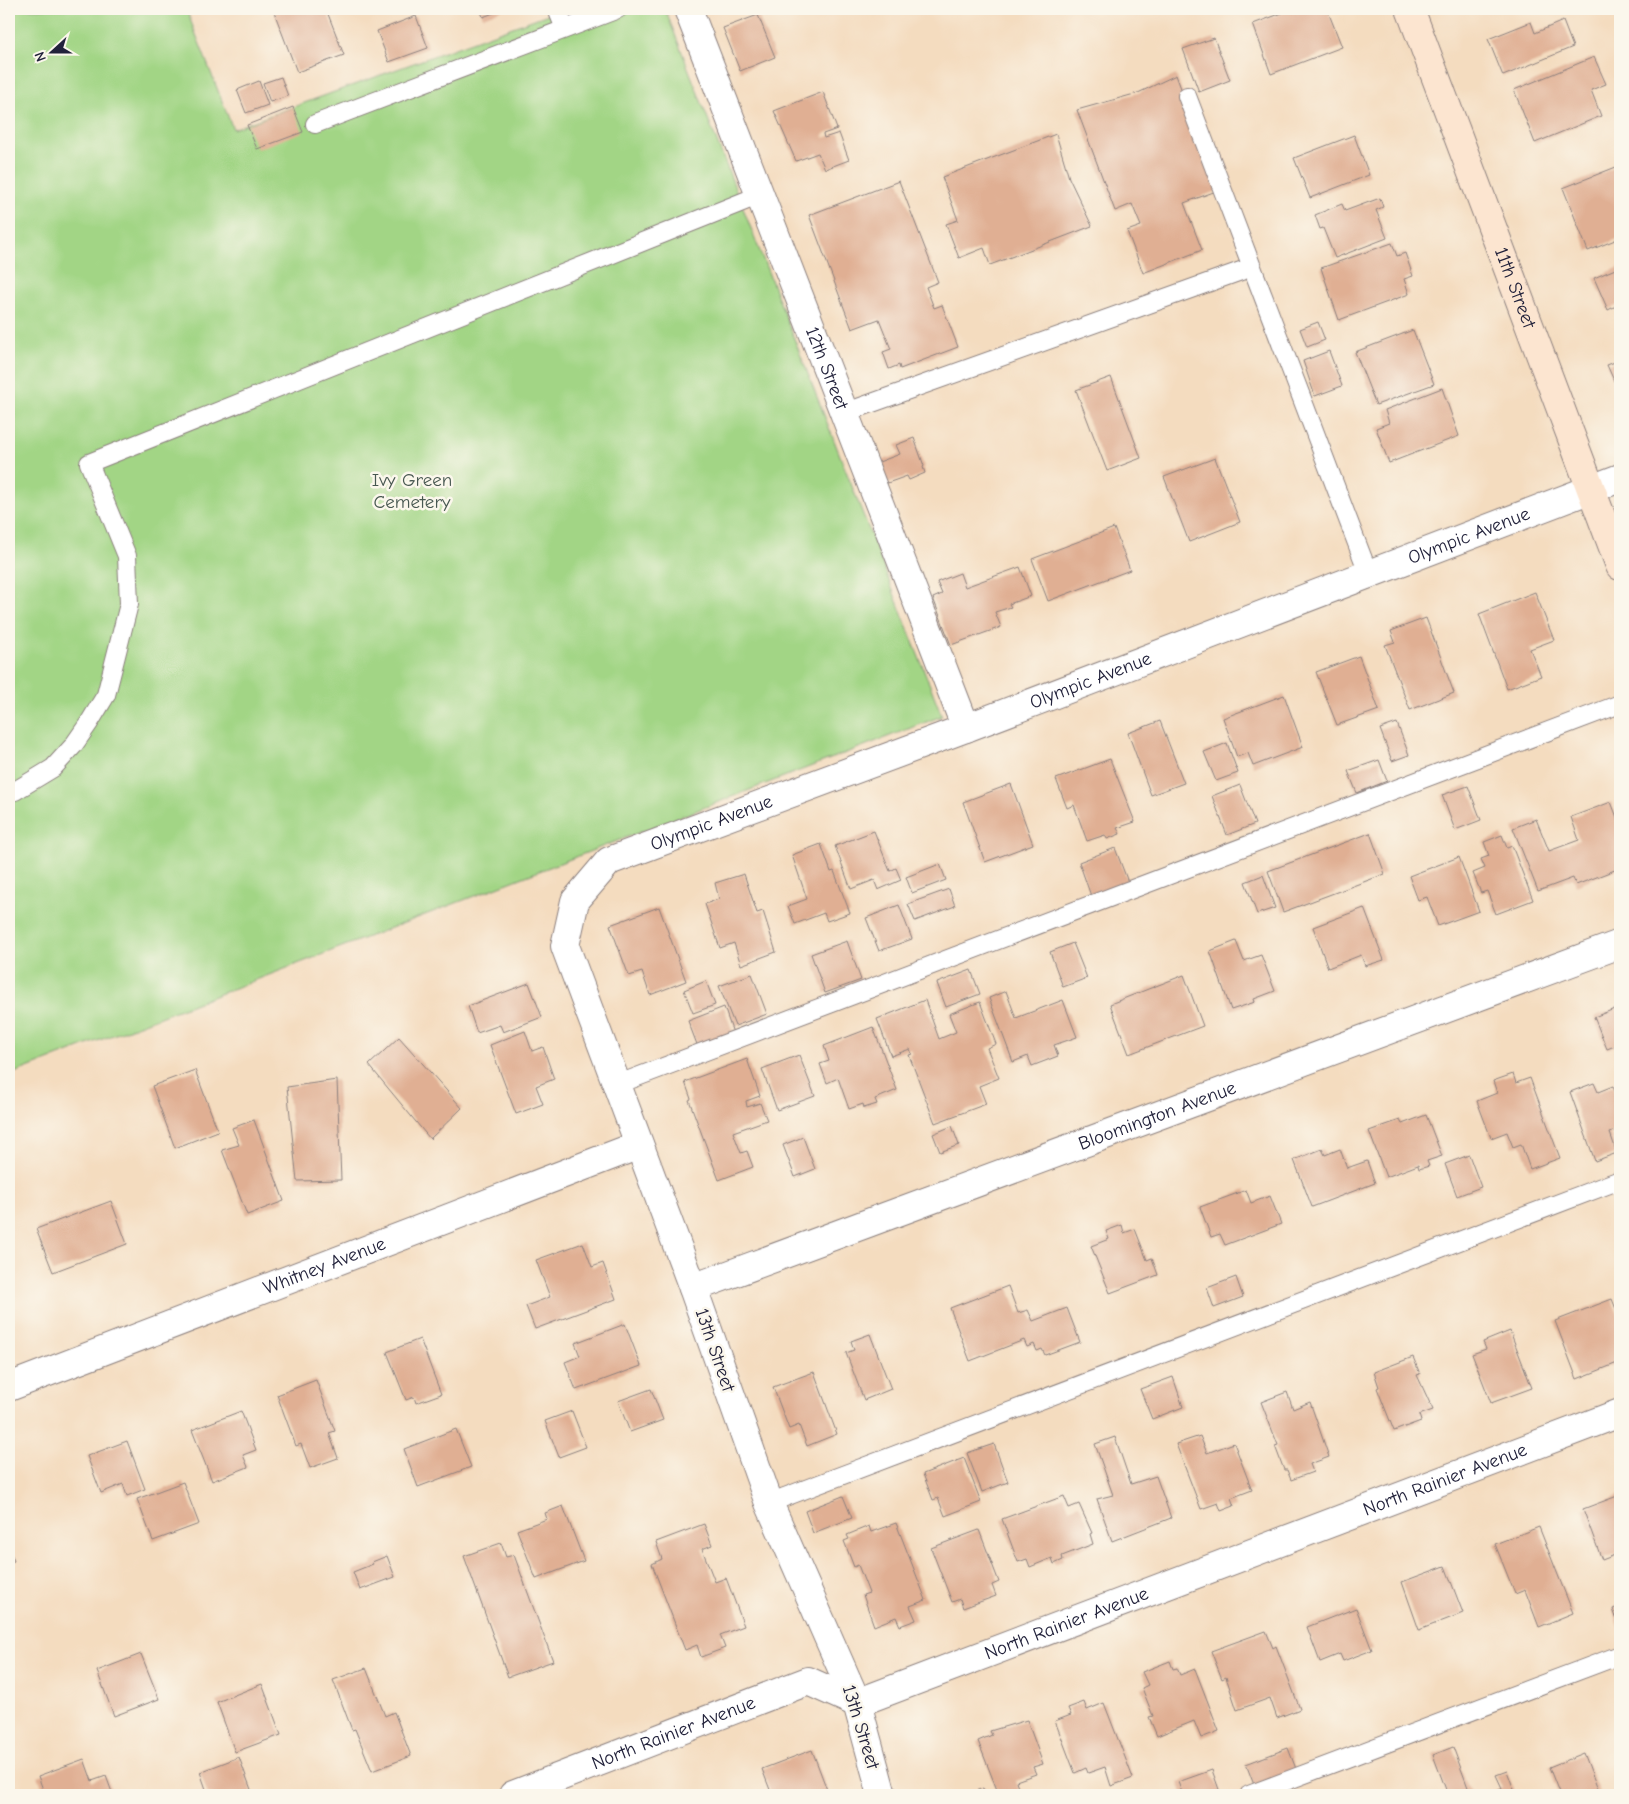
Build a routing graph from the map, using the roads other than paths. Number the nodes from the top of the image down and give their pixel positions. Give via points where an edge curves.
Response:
1 (557, 9) edge
2 (618, 9) edge
3 (688, 9) edge
4 (1410, 9) edge
5 (564, 29) junction
6 (1187, 96) dead end
7 (315, 124) dead end
8 (760, 195) junction
9 (1252, 268) junction
10 (844, 413) junction
11 (1620, 478) edge
12 (1591, 490) junction
13 (1620, 566) edge
14 (1369, 574) junction
15 (1620, 704) edge
16 (966, 728) junction
17 (9, 792) edge
18 (575, 901) joint
19 (1620, 944) edge
20 (616, 1085) junction
21 (639, 1145) junction
22 (1620, 1180) edge
23 (693, 1288) junction
24 (9, 1387) edge
25 (1620, 1413) edge
26 (769, 1503) junction
27 (1620, 1655) edge
28 (857, 1703) junction
29 (513, 1795) edge
30 (882, 1795) edge
31 (1249, 1795) edge

1 - 5 lane
2 - 5 lane
3 - 8 street, 12th Street
4 - 12 main road, 11th Street
5 - 7 lane
6 - 9 lane
8 - 10 street, 12th Street
8 - 17 lane via 89,463 127,556 129,604 106,695 89,724 53,768
9 - 10 lane
9 - 14 lane
10 - 16 street, 12th Street
11 - 12 street, Olympic Avenue
12 - 13 main road, 11th Street
12 - 14 street, Olympic Avenue
14 - 16 street, Olympic Avenue
15 - 20 lane
16 - 18 street, Olympic Avenue via 609,860
18 - 20 street, 13th Street via 565,946
19 - 23 street, Bloomington Avenue
20 - 21 street, 13th Street
21 - 23 street, 13th Street
21 - 24 street, Whitney Avenue
22 - 26 lane
23 - 26 street, 13th Street
25 - 28 street, North Rainier Avenue
26 - 28 street, 13th Street
27 - 31 lane
28 - 29 street, North Rainier Avenue via 808,1681
28 - 30 street, 13th Street

